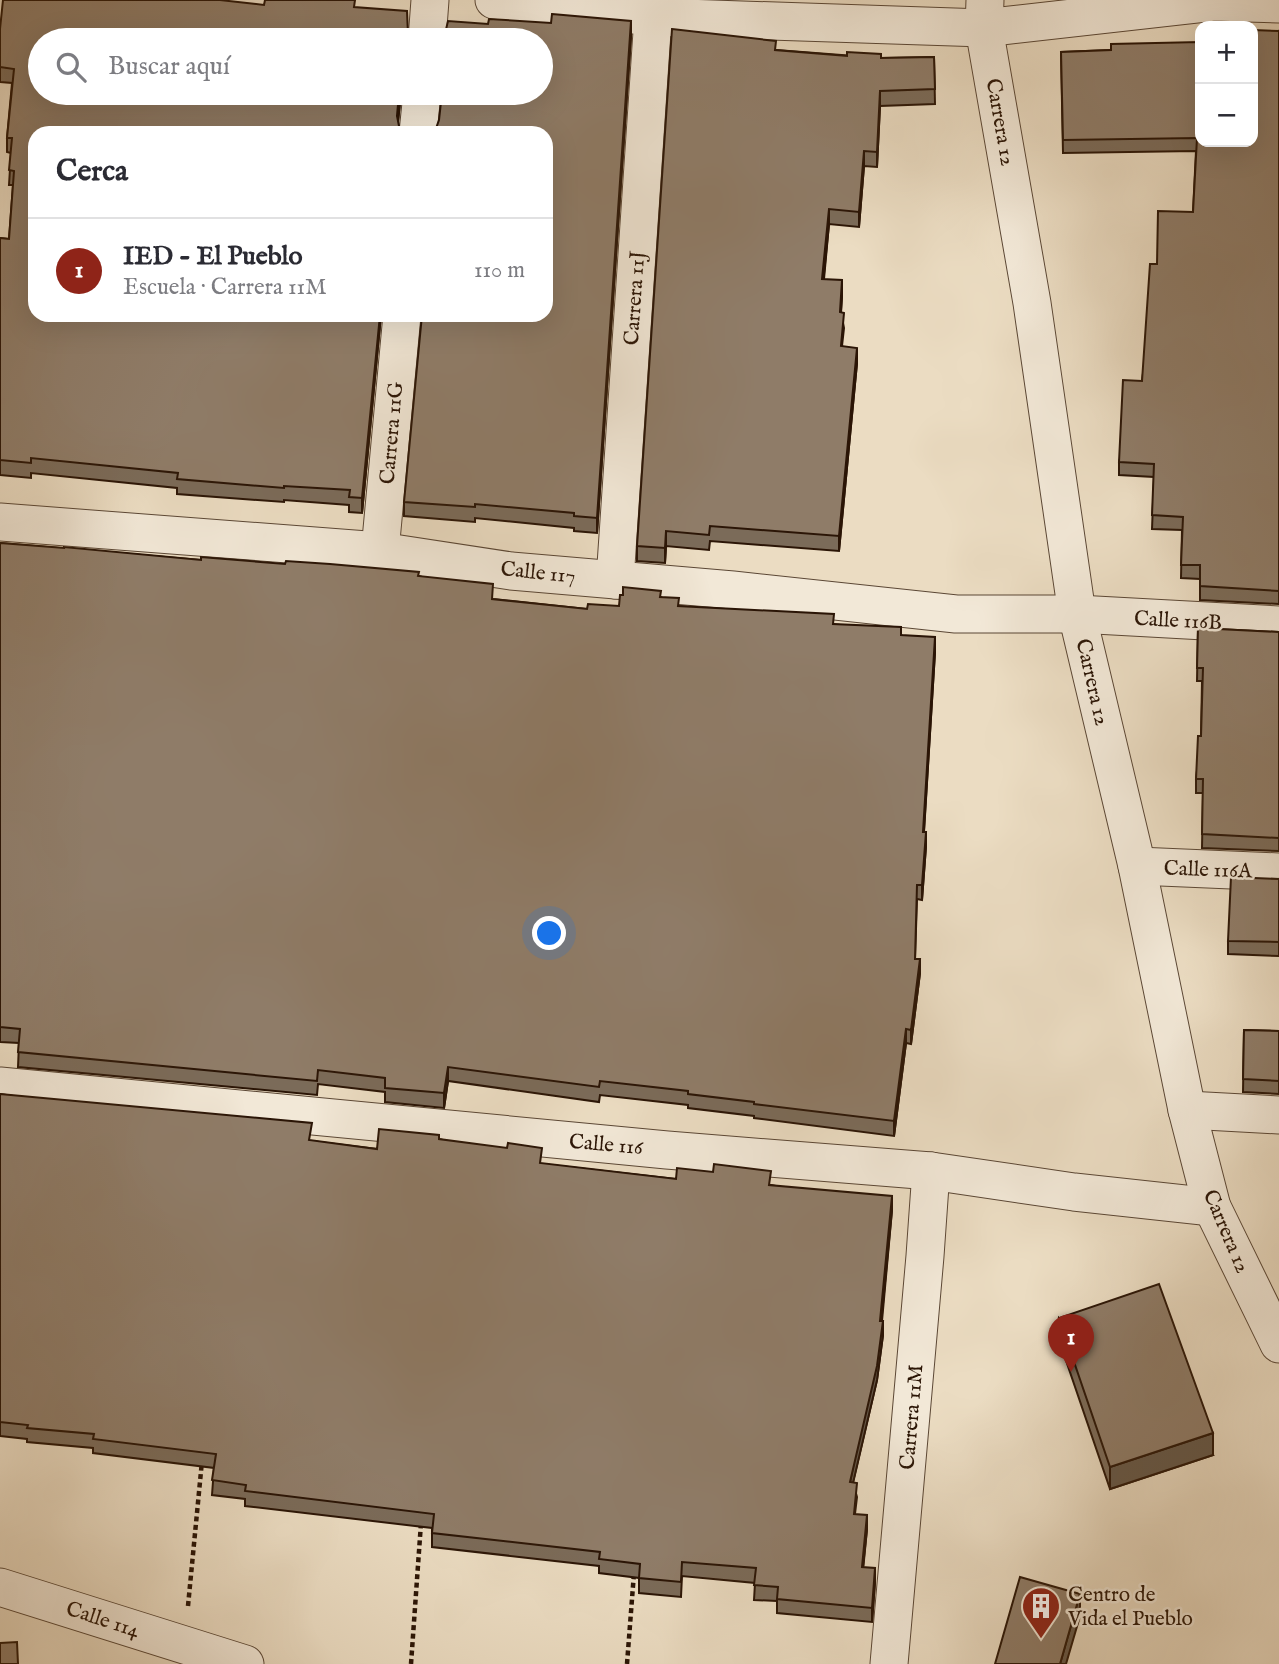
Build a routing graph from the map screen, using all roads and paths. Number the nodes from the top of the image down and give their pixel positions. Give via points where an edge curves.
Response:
1 (430, 0) edge
2 (494, 0) edge
3 (1214, 1) edge
4 (1279, 4) edge
5 (984, 14) edge
6 (653, 17) junction
7 (428, 28) edge
8 (421, 105) edge
9 (419, 126) edge
10 (401, 322) edge
11 (0, 522) edge
12 (380, 551) junction
13 (615, 580) junction
14 (1077, 614) junction
15 (1279, 625) edge
16 (1137, 866) junction
17 (1279, 872) edge
18 (0, 1086) edge
19 (1186, 1110) junction
20 (1279, 1115) edge
21 (931, 1171) junction
22 (1212, 1207) junction
23 (1279, 1344) edge
24 (0, 1587) edge
25 (245, 1664) edge
26 (889, 1664) edge

1 - 7 street
2 - 6 street
3 - 4 street
3 - 5 street
5 - 6 street
5 - 14 street, Carrera 12
6 - 13 street, Carrera 11J
8 - 9 street
10 - 12 street, Carrera 11G
11 - 12 street, Calle 117
12 - 13 street, Calle 117 via 511,571
13 - 14 street, Calle 117 via 956,614
14 - 15 street, Calle 116B
14 - 16 street, Carrera 12
16 - 17 street, Calle 116A
16 - 19 street, Carrera 12
18 - 21 street, Calle 116
19 - 20 street
19 - 22 street, Carrera 12
21 - 22 street, Calle 116
21 - 26 street, Carrera 11M
22 - 23 street, Carrera 12
24 - 25 street, Calle 114

